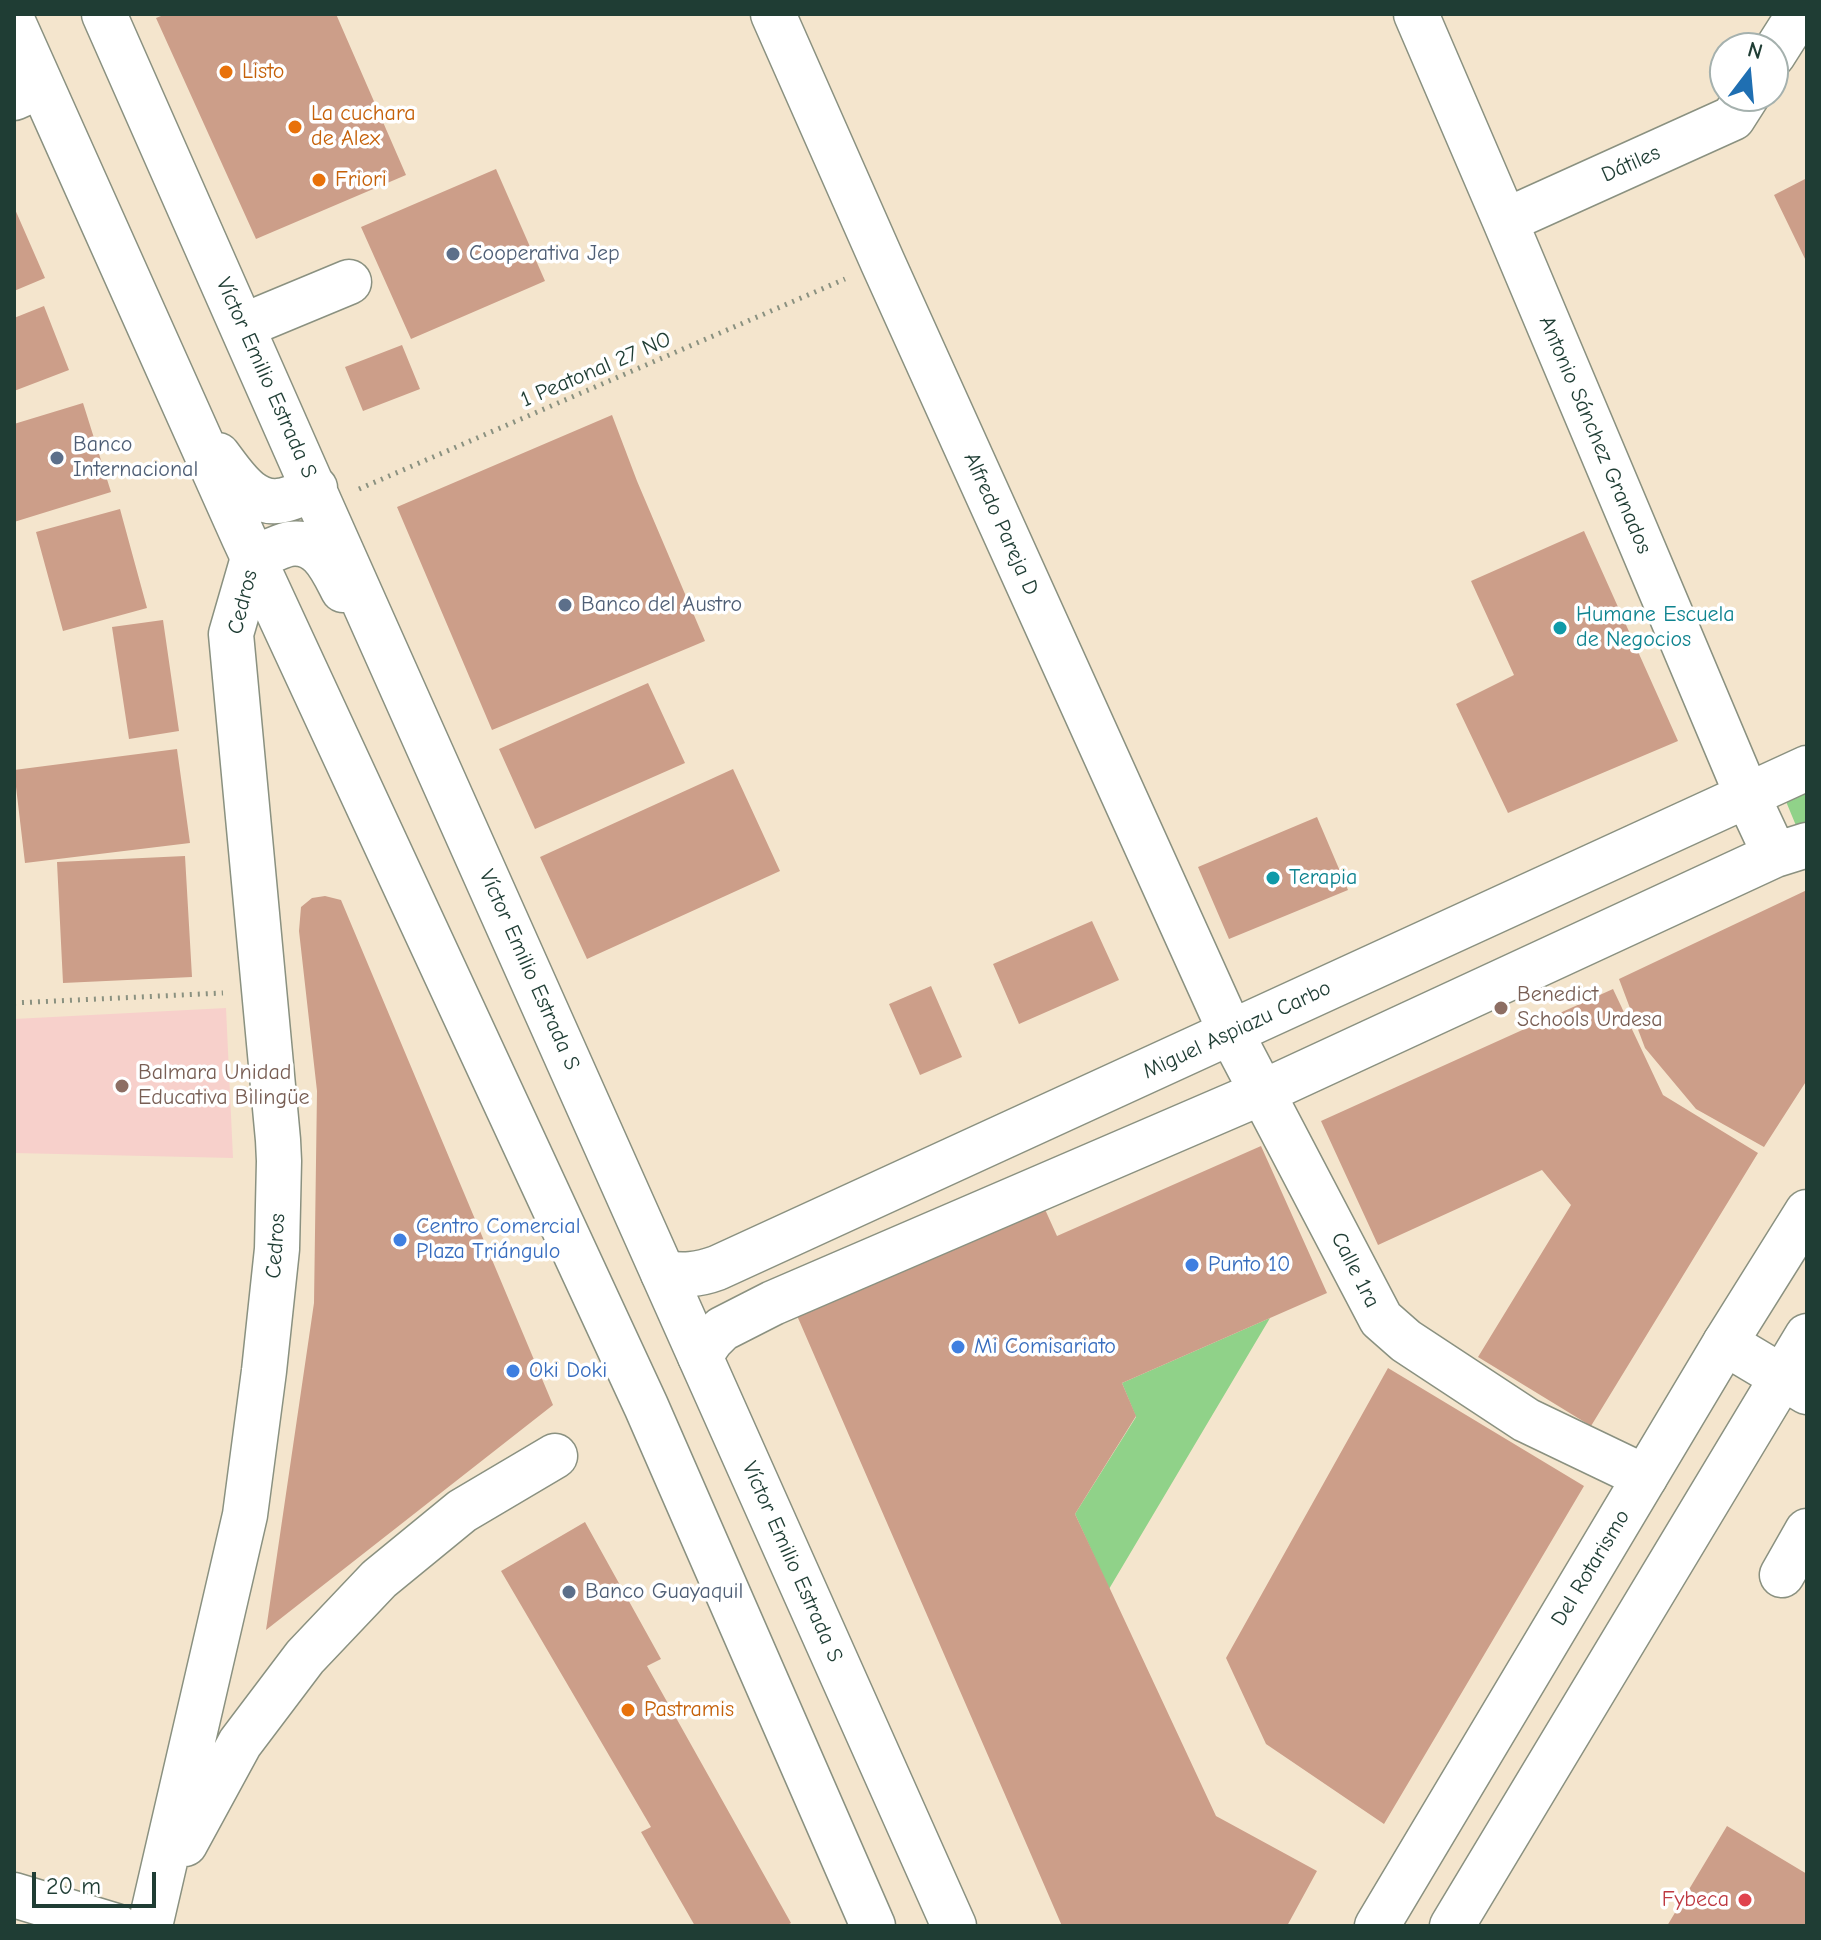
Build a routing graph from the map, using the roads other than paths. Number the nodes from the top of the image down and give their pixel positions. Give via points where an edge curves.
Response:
1 (104, 14) edge
2 (773, 14) edge
3 (1416, 14) edge
4 (1799, 14) edge
5 (14, 24) edge
6 (1788, 32) edge
7 (28, 92) edge
8 (1737, 112) edge
9 (1505, 221) junction
10 (349, 282) dead end
11 (243, 326) junction
12 (188, 415) junction
13 (318, 497) junction
14 (253, 558) junction
15 (1807, 768) edge
16 (449, 791) junction
17 (1747, 795) junction
18 (1791, 850) edge
19 (1231, 1033) junction
20 (1263, 1092) junction
21 (1807, 1212) edge
22 (663, 1273) junction
23 (1807, 1336) edge
24 (1725, 1343) junction
25 (700, 1356) junction
26 (1795, 1384) edge
27 (555, 1456) dead end
28 (1645, 1477) junction
29 (1807, 1531) edge
30 (1782, 1575) dead end
31 (14, 1895) edge
32 (116, 1926) edge
33 (151, 1926) edge
34 (873, 1926) edge
35 (954, 1926) edge
36 (1377, 1926) edge
37 (1452, 1926) edge

1 - 11 street, Víctor Emilio Estrada S
2 - 19 street, Alfredo Pareja D
3 - 9 street, Antonio Sánchez Granados
4 - 6 street
5 - 7 street
7 - 12 street via 151,328
8 - 9 street, Dátiles
9 - 17 street, Antonio Sánchez Granados
10 - 11 street
11 - 13 street, Víctor Emilio Estrada S
12 - 13 street via 256,497
12 - 14 street
13 - 16 street, Víctor Emilio Estrada S
14 - 16 street via 291,544 325,557
14 - 33 street, Cedros via 231,634 279,1161 277,1249 245,1515
14 - 34 street via 646,1406
15 - 17 street, Miguel Aspiazu Carbo
16 - 22 street, Víctor Emilio Estrada S
17 - 18 street, Antonio Sánchez Granados
17 - 19 street, Miguel Aspiazu Carbo
18 - 20 street
19 - 20 street, Calle 1ra
19 - 22 street, Miguel Aspiazu Carbo via 717,1268 682,1276
20 - 25 street via 773,1303 722,1329
20 - 28 street, Calle 1ra via 1381,1319 1526,1420
21 - 24 street, Del Rotarismo
22 - 25 street, Víctor Emilio Estrada S
23 - 26 street
24 - 26 street
24 - 28 street, Del Rotarismo
25 - 35 street, Víctor Emilio Estrada S
26 - 37 street
27 - 33 street, Cedros via 462,1511 379,1579 305,1657 240,1743 188,1836
28 - 36 street, Del Rotarismo
29 - 30 street
31 - 32 street

